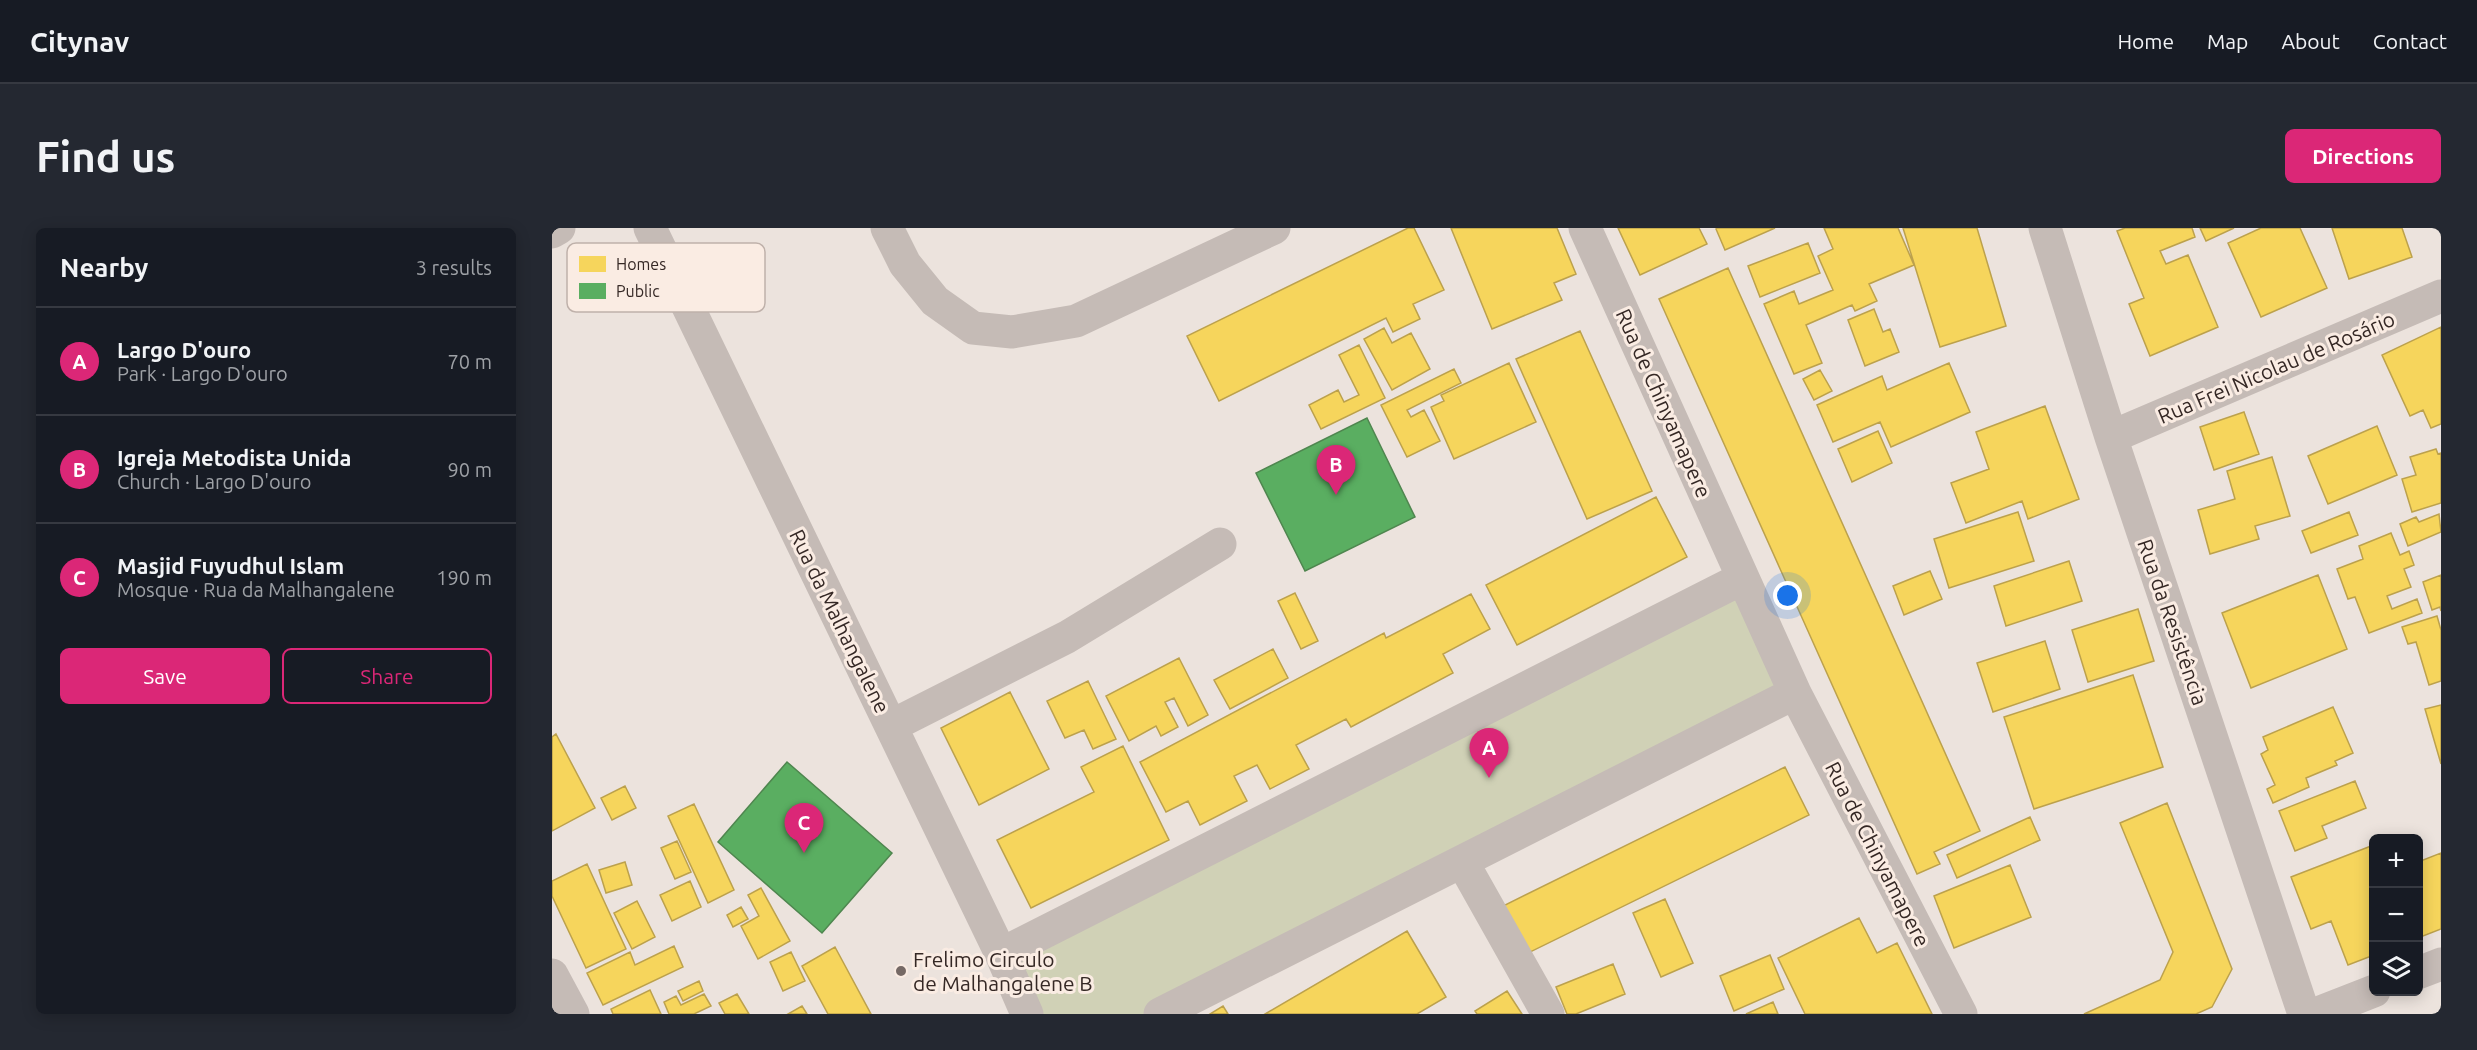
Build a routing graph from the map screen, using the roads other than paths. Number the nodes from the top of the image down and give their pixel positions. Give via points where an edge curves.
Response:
1 (559, 228) edge
2 (650, 228) edge
3 (887, 228) edge
4 (1274, 228) edge
5 (1585, 228) edge
6 (2045, 228) edge
7 (552, 232) edge
8 (657, 243) edge
9 (2441, 296) edge
10 (691, 312) edge
11 (2111, 437) junction
12 (1220, 544) dead end
13 (1743, 578) junction
14 (1795, 693) junction
15 (891, 726) junction
16 (1463, 863) junction
17 (1000, 954) junction
18 (2441, 964) edge
19 (2423, 971) edge
20 (552, 975) edge
21 (2369, 993) edge
22 (573, 1014) edge
23 (1027, 1014) edge
24 (1160, 1014) edge
25 (1548, 1014) edge
26 (1961, 1014) edge
27 (2304, 1014) edge
28 (2315, 1014) edge

1 - 7 street
2 - 8 street, Rua da Malhangalene
3 - 4 street via 905,264 935,301 973,328 1012,332 1076,321
5 - 13 street, Rua de Chinyamapere
6 - 11 street, Rua da Resistência
9 - 11 street, Rua Frei Nicolau de Rosário
10 - 15 street, Rua da Malhangalene
11 - 27 street, Rua da Resistência
12 - 15 street via 1067,637
13 - 14 street, Rua de Chinyamapere
13 - 17 street
14 - 16 street
14 - 26 street, Rua de Chinyamapere
15 - 17 street, Rua da Malhangalene
16 - 24 street
16 - 25 street
17 - 23 street, Rua da Malhangalene
18 - 19 street
20 - 22 street
21 - 28 street

